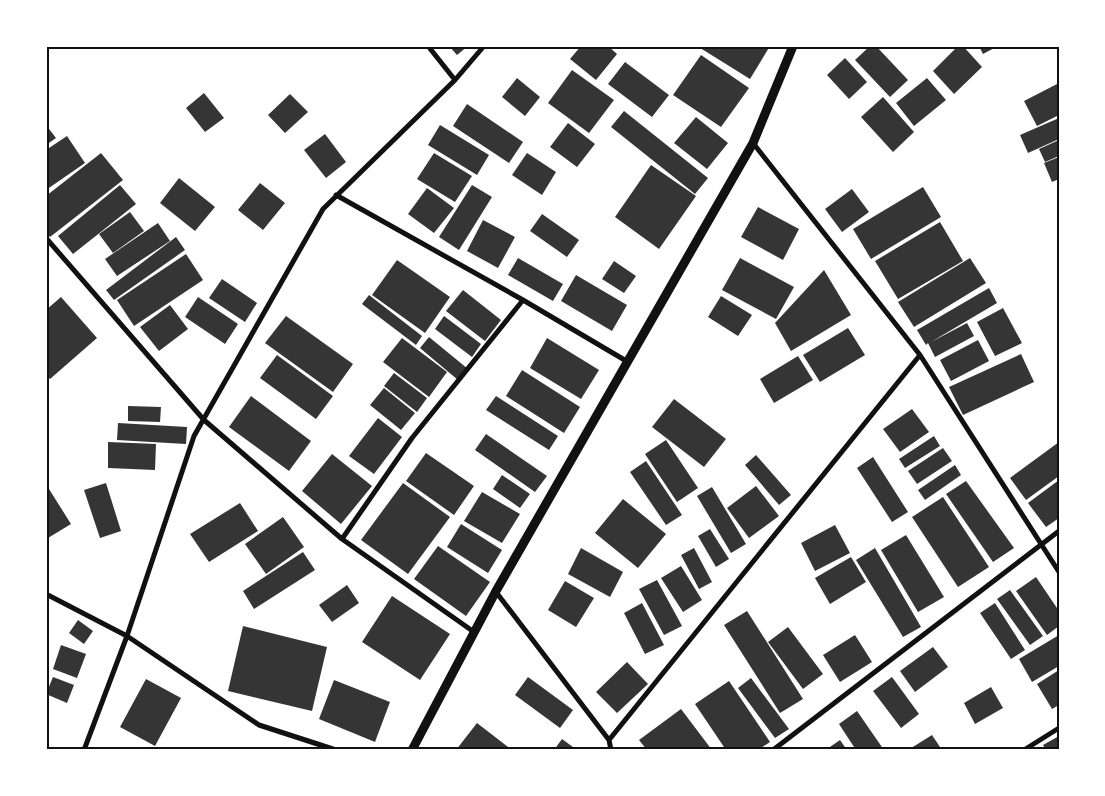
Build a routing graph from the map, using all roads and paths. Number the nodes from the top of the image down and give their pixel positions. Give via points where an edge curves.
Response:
1 (428, 46) edge
2 (484, 46) edge
3 (793, 46) edge
4 (455, 80) junction
5 (753, 143) junction
6 (336, 195) junction
7 (46, 238) edge
8 (523, 300) junction
9 (920, 355) junction
10 (628, 362) junction
11 (204, 420) junction
12 (1059, 531) edge
13 (342, 539) junction
14 (1041, 544) junction
15 (1059, 572) edge
16 (496, 591) junction
17 (46, 594) edge
18 (474, 632) junction
19 (127, 636) junction
20 (1059, 728) edge
21 (609, 740) junction
22 (84, 750) edge
23 (336, 750) edge
24 (412, 750) edge
25 (611, 750) edge
26 (773, 750) edge
27 (1024, 750) edge

1 - 4 street
2 - 4 street
3 - 5 street
4 - 6 street
5 - 9 street
5 - 10 street
6 - 8 street
6 - 11 street via 323,209
7 - 11 street
8 - 10 street
8 - 13 street via 412,438
9 - 14 street
9 - 21 street
10 - 16 street
11 - 13 street
11 - 19 street via 194,436
12 - 14 street
13 - 18 street
14 - 15 street
14 - 26 street
16 - 18 street
16 - 21 street
17 - 19 street
18 - 24 street
19 - 22 street
19 - 23 street via 259,725
20 - 27 street
21 - 25 street

